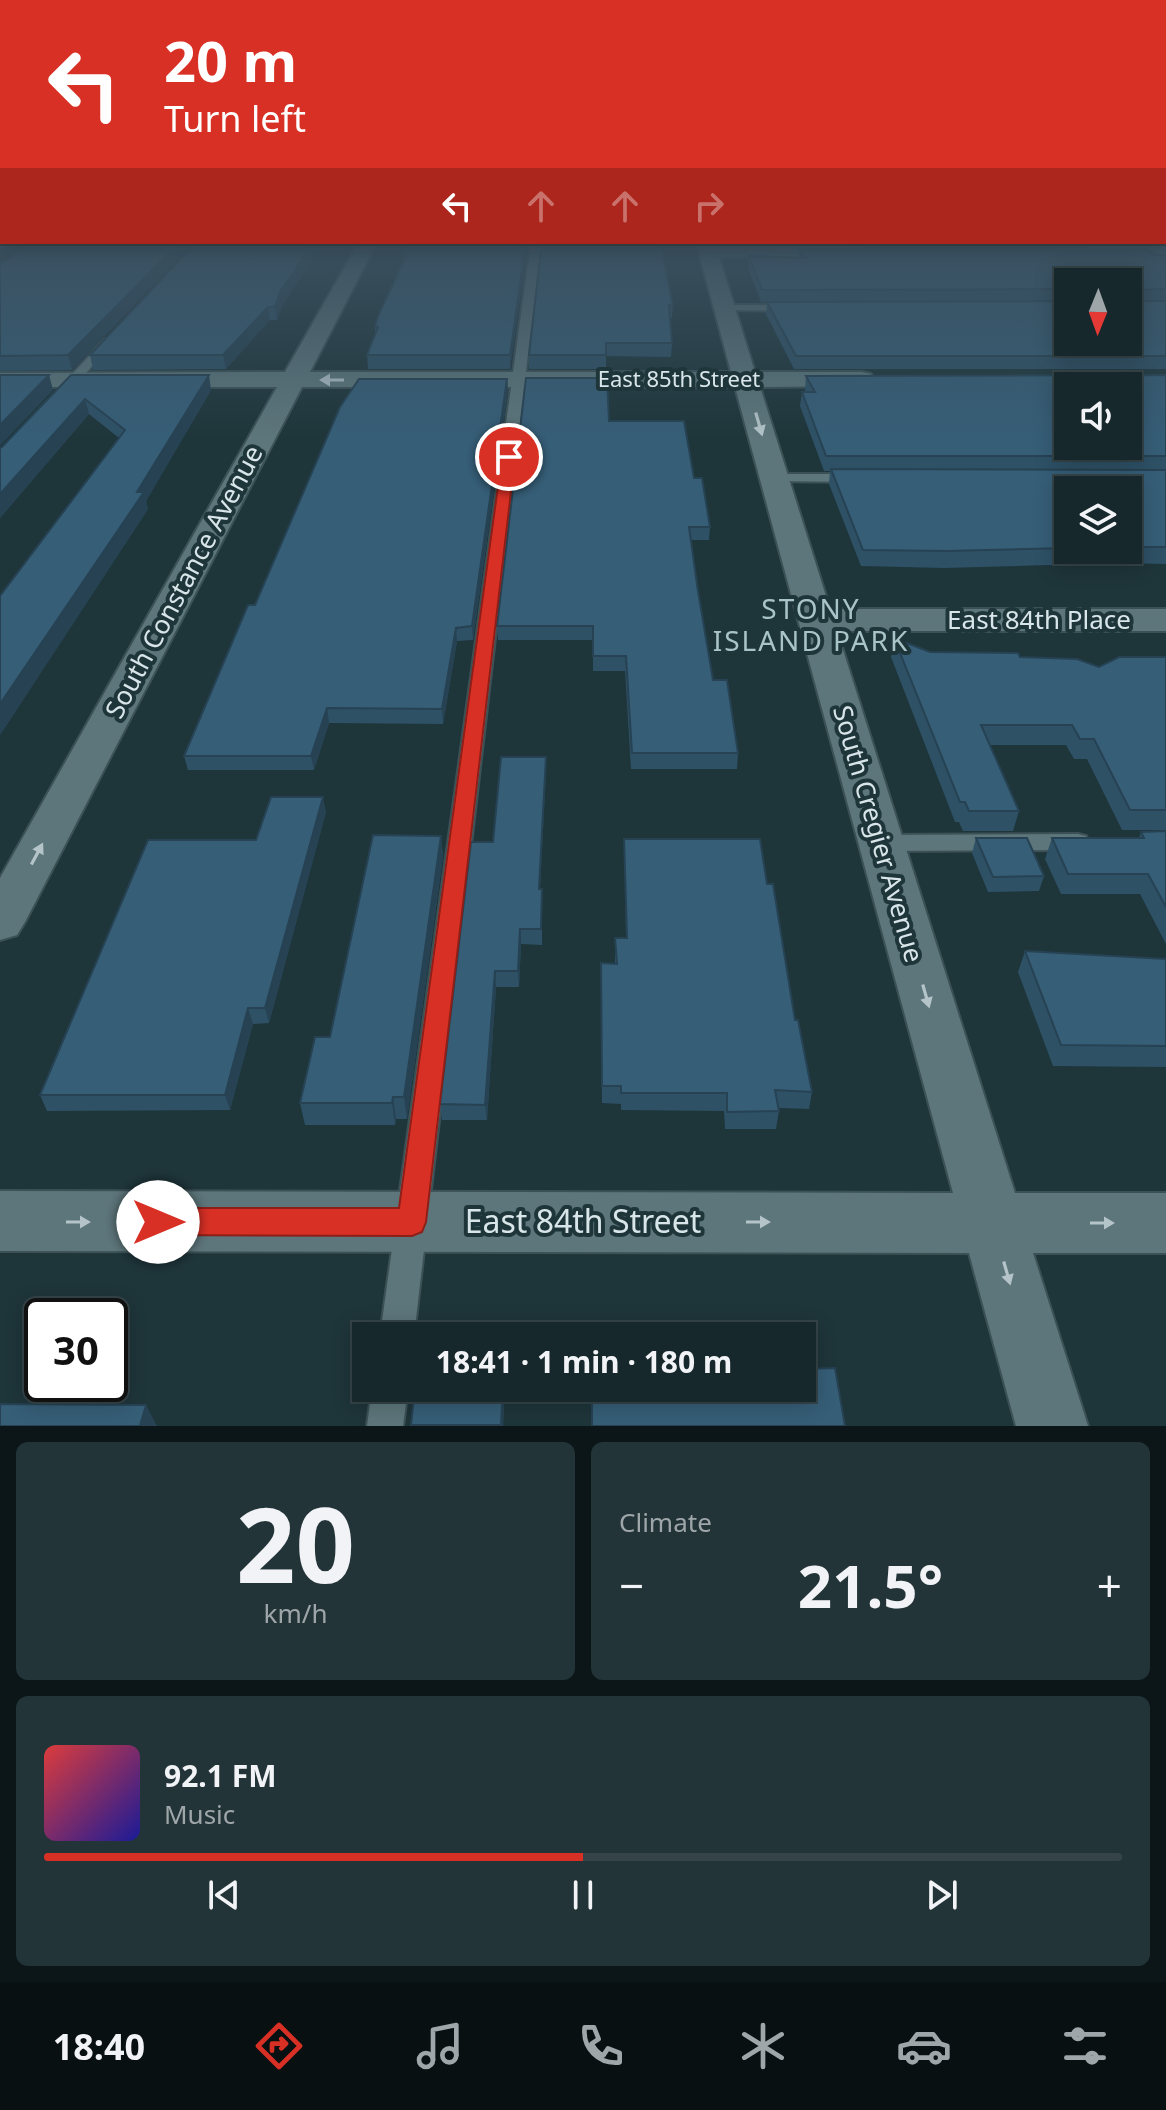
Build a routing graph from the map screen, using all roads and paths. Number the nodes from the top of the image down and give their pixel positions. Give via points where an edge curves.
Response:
1 (333, 307) edge
2 (528, 307) edge
3 (724, 308) joint
4 (806, 308) edge
5 (118, 332) edge
6 (745, 379) junction
7 (880, 379) edge
8 (0, 380) edge
9 (74, 380) junction
10 (294, 380) junction
11 (519, 380) junction
12 (50, 405) edge
13 (774, 478) junction
14 (868, 478) edge
15 (816, 620) junction
16 (1166, 620) edge
17 (1105, 842) edge
18 (881, 843) junction
19 (0, 922) edge
20 (0, 1221) edge
21 (992, 1221) junction
22 (412, 1222) junction
23 (1166, 1223) edge
24 (399, 1322) edge
25 (388, 1402) edge
26 (385, 1426) edge
27 (1052, 1426) edge

1 - 10 street, South Constance Avenue
2 - 11 lane
3 - 4 lane
3 - 6 street, South Cregier Avenue
5 - 9 lane
6 - 7 street, East 85th Street
6 - 11 street, East 85th Street
6 -> 13 street, South Cregier Avenue
8 - 9 street, East 85th Street
9 - 10 street, East 85th Street
9 - 12 lane
11 -> 10 street, East 85th Street
19 -> 10 street, South Constance Avenue
11 - 22 lane
13 - 14 lane
13 - 15 street, South Cregier Avenue
15 - 16 street, East 84th Place
15 - 18 street, South Cregier Avenue
17 - 18 lane
18 -> 21 street, South Cregier Avenue
20 -> 22 street, East 84th Street
22 -> 21 street, East 84th Street
21 -> 23 street, East 84th Street
21 -> 27 street, South Cregier Avenue
22 - 24 lane
25 - 26 lane

